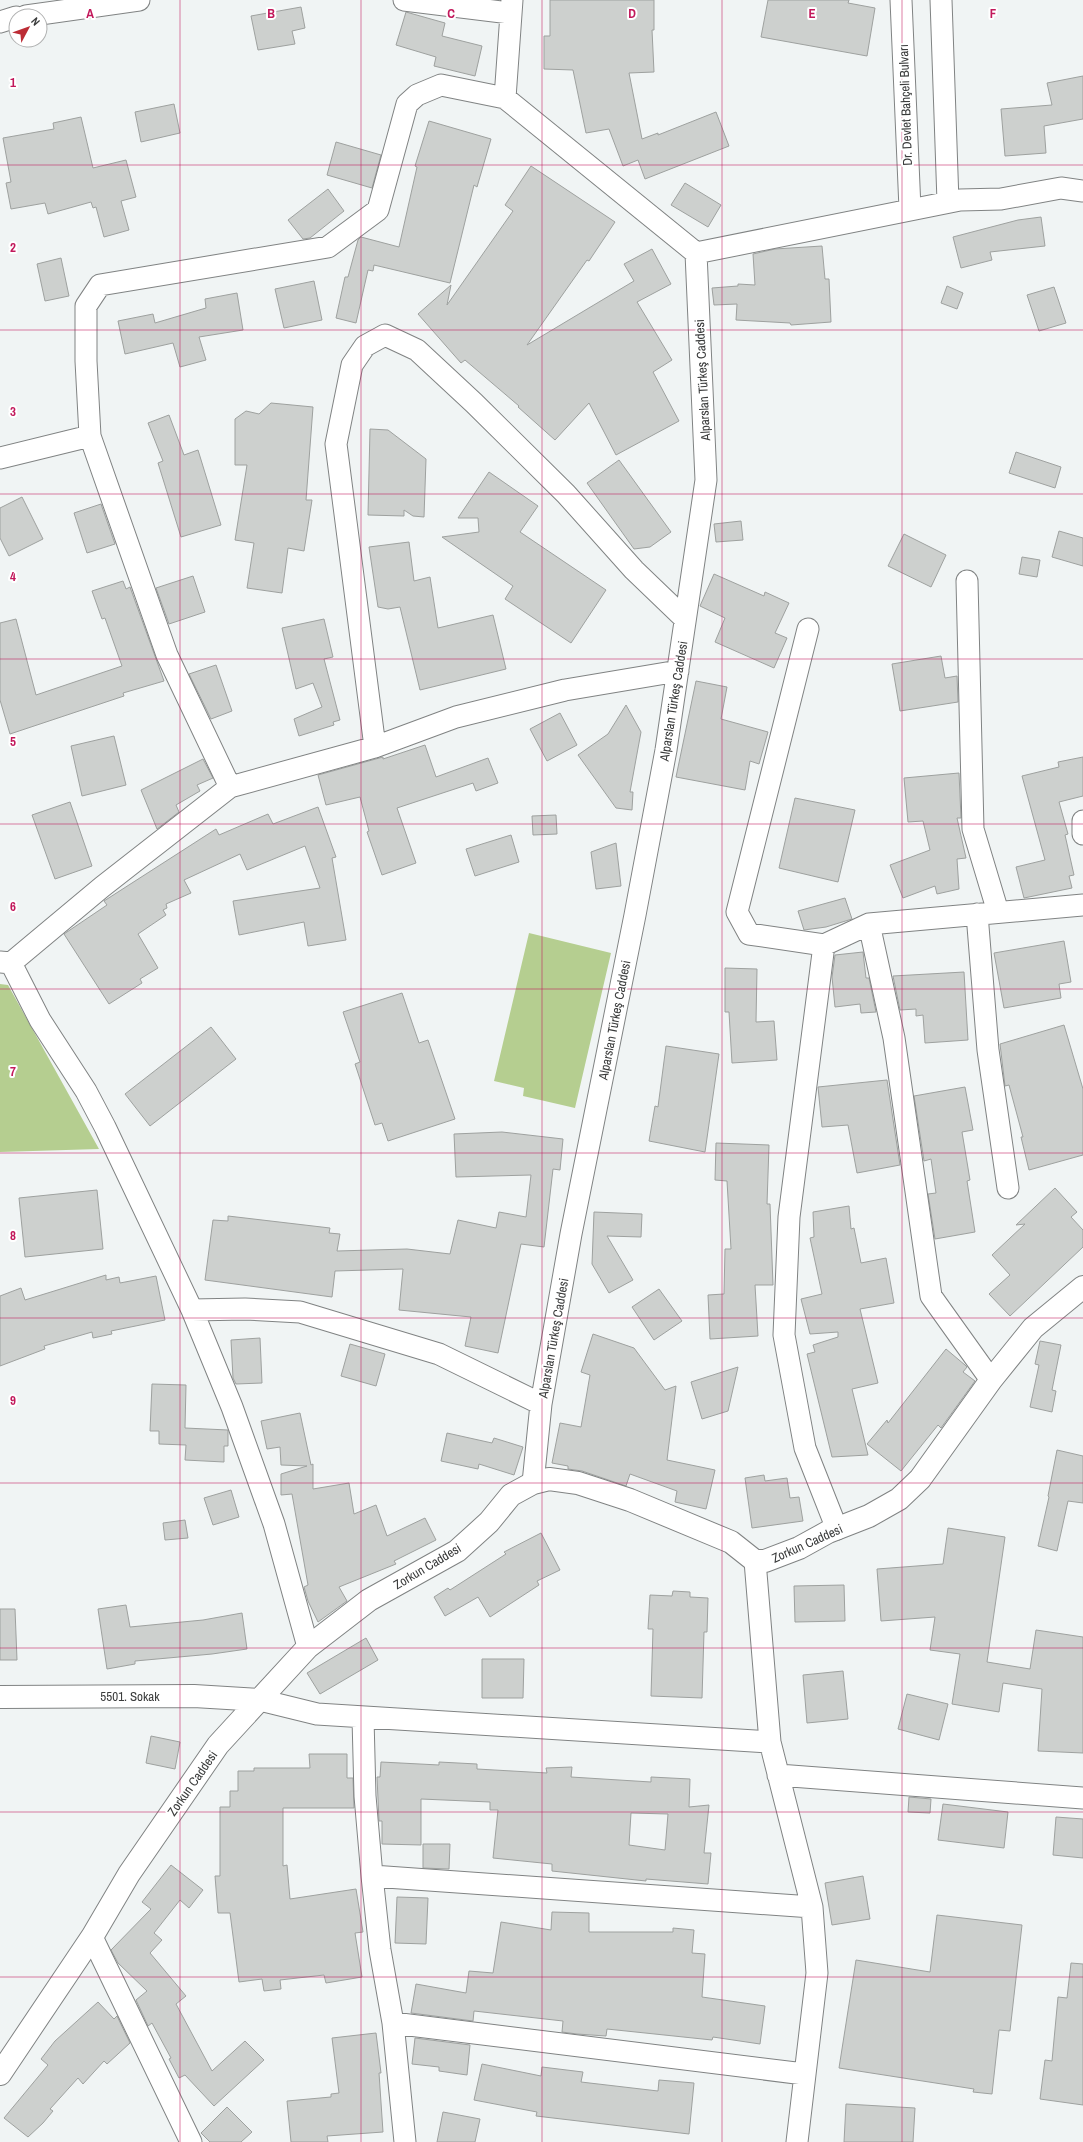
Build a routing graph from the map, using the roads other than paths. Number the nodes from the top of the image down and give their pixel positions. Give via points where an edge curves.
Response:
1 (139, 0) edge
2 (404, 0) edge
3 (901, 0) edge
4 (941, 0) edge
5 (511, 7) edge
6 (48, 13) edge
7 (505, 98) junction
8 (1083, 191) edge
9 (948, 202) junction
10 (910, 209) junction
11 (696, 253) junction
12 (90, 436) junction
13 (0, 458) edge
14 (967, 581) dead end
15 (685, 619) junction
16 (808, 629) dead end
17 (678, 671) junction
18 (376, 747) junction
19 (230, 787) junction
20 (1083, 821) edge
21 (1083, 834) edge
22 (1083, 905) edge
23 (998, 912) junction
24 (977, 914) junction
25 (869, 924) junction
26 (824, 944) junction
27 (5, 962) edge
28 (1008, 1188) dead end
29 (1083, 1288) edge
30 (192, 1310) junction
31 (991, 1380) junction
32 (541, 1404) junction
33 (533, 1483) junction
34 (837, 1529) junction
35 (755, 1560) junction
36 (308, 1648) junction
37 (0, 1697) edge
38 (260, 1700) junction
39 (363, 1718) junction
40 (770, 1742) junction
41 (778, 1775) junction
42 (1083, 1798) edge
43 (372, 1876) junction
44 (812, 1907) junction
45 (92, 1937) junction
46 (393, 2023) junction
47 (0, 2074) edge
48 (804, 2074) junction
49 (191, 2142) edge
50 (405, 2142) edge
51 (798, 2142) edge

1 - 6 street
2 - 5 street
3 - 10 street, Dr. Devlet Bahçeli Bulvarı
4 - 9 street
5 - 7 street
7 - 11 street
7 - 12 street via 441,85 417,95 407,104 378,210 328,247 100,285 86,306
8 - 9 street via 1061,188 1001,199
9 - 10 street
10 - 11 street
11 - 15 street, Alparslan Türkeş Caddesi via 706,480
12 - 13 street
12 - 19 street via 167,655
14 - 23 street via 973,829
15 - 17 street, Alparslan Türkeş Caddesi
15 - 18 street via 634,570 566,494 474,403 417,350 385,335 365,346 352,365 336,444
16 - 26 street via 737,912 749,934
17 - 18 street via 565,690 463,715
17 - 32 street, Alparslan Türkeş Caddesi via 638,900 571,1234
18 - 19 street
19 - 27 street
20 - 21 street
22 - 23 street
23 - 24 street
24 - 25 street
24 - 28 street via 988,1050
25 - 26 street
25 - 31 street via 894,1038 931,1296
26 - 34 street via 789,1218 784,1335 805,1448
27 - 30 street via 86,1091
29 - 31 street, Zorkun Caddesi via 1033,1328
30 - 32 street via 300,1312 439,1354
30 - 36 street via 232,1407 274,1524
31 - 34 street, Zorkun Caddesi via 920,1479 899,1499 869,1516
32 - 33 street, Alparslan Türkeş Caddesi
33 - 35 street, Zorkun Caddesi via 549,1479 578,1483 630,1500 731,1542
33 - 36 street, Zorkun Caddesi via 511,1495 489,1522 457,1550 369,1600
34 - 35 street, Zorkun Caddesi via 765,1561
35 - 40 street
36 - 38 street, Zorkun Caddesi
37 - 38 street, 5501. Sokak via 194,1696
38 - 39 street via 317,1714
38 - 45 street, Zorkun Caddesi via 218,1746 185,1791 129,1874
39 - 40 street
39 - 43 street
40 - 41 street
41 - 42 street
41 - 44 street
43 - 44 street
43 - 46 street via 380,1950
44 - 48 street via 817,1973
45 - 47 street, Zorkun Caddesi
45 - 49 street
46 - 48 street
46 - 50 street
48 - 51 street

